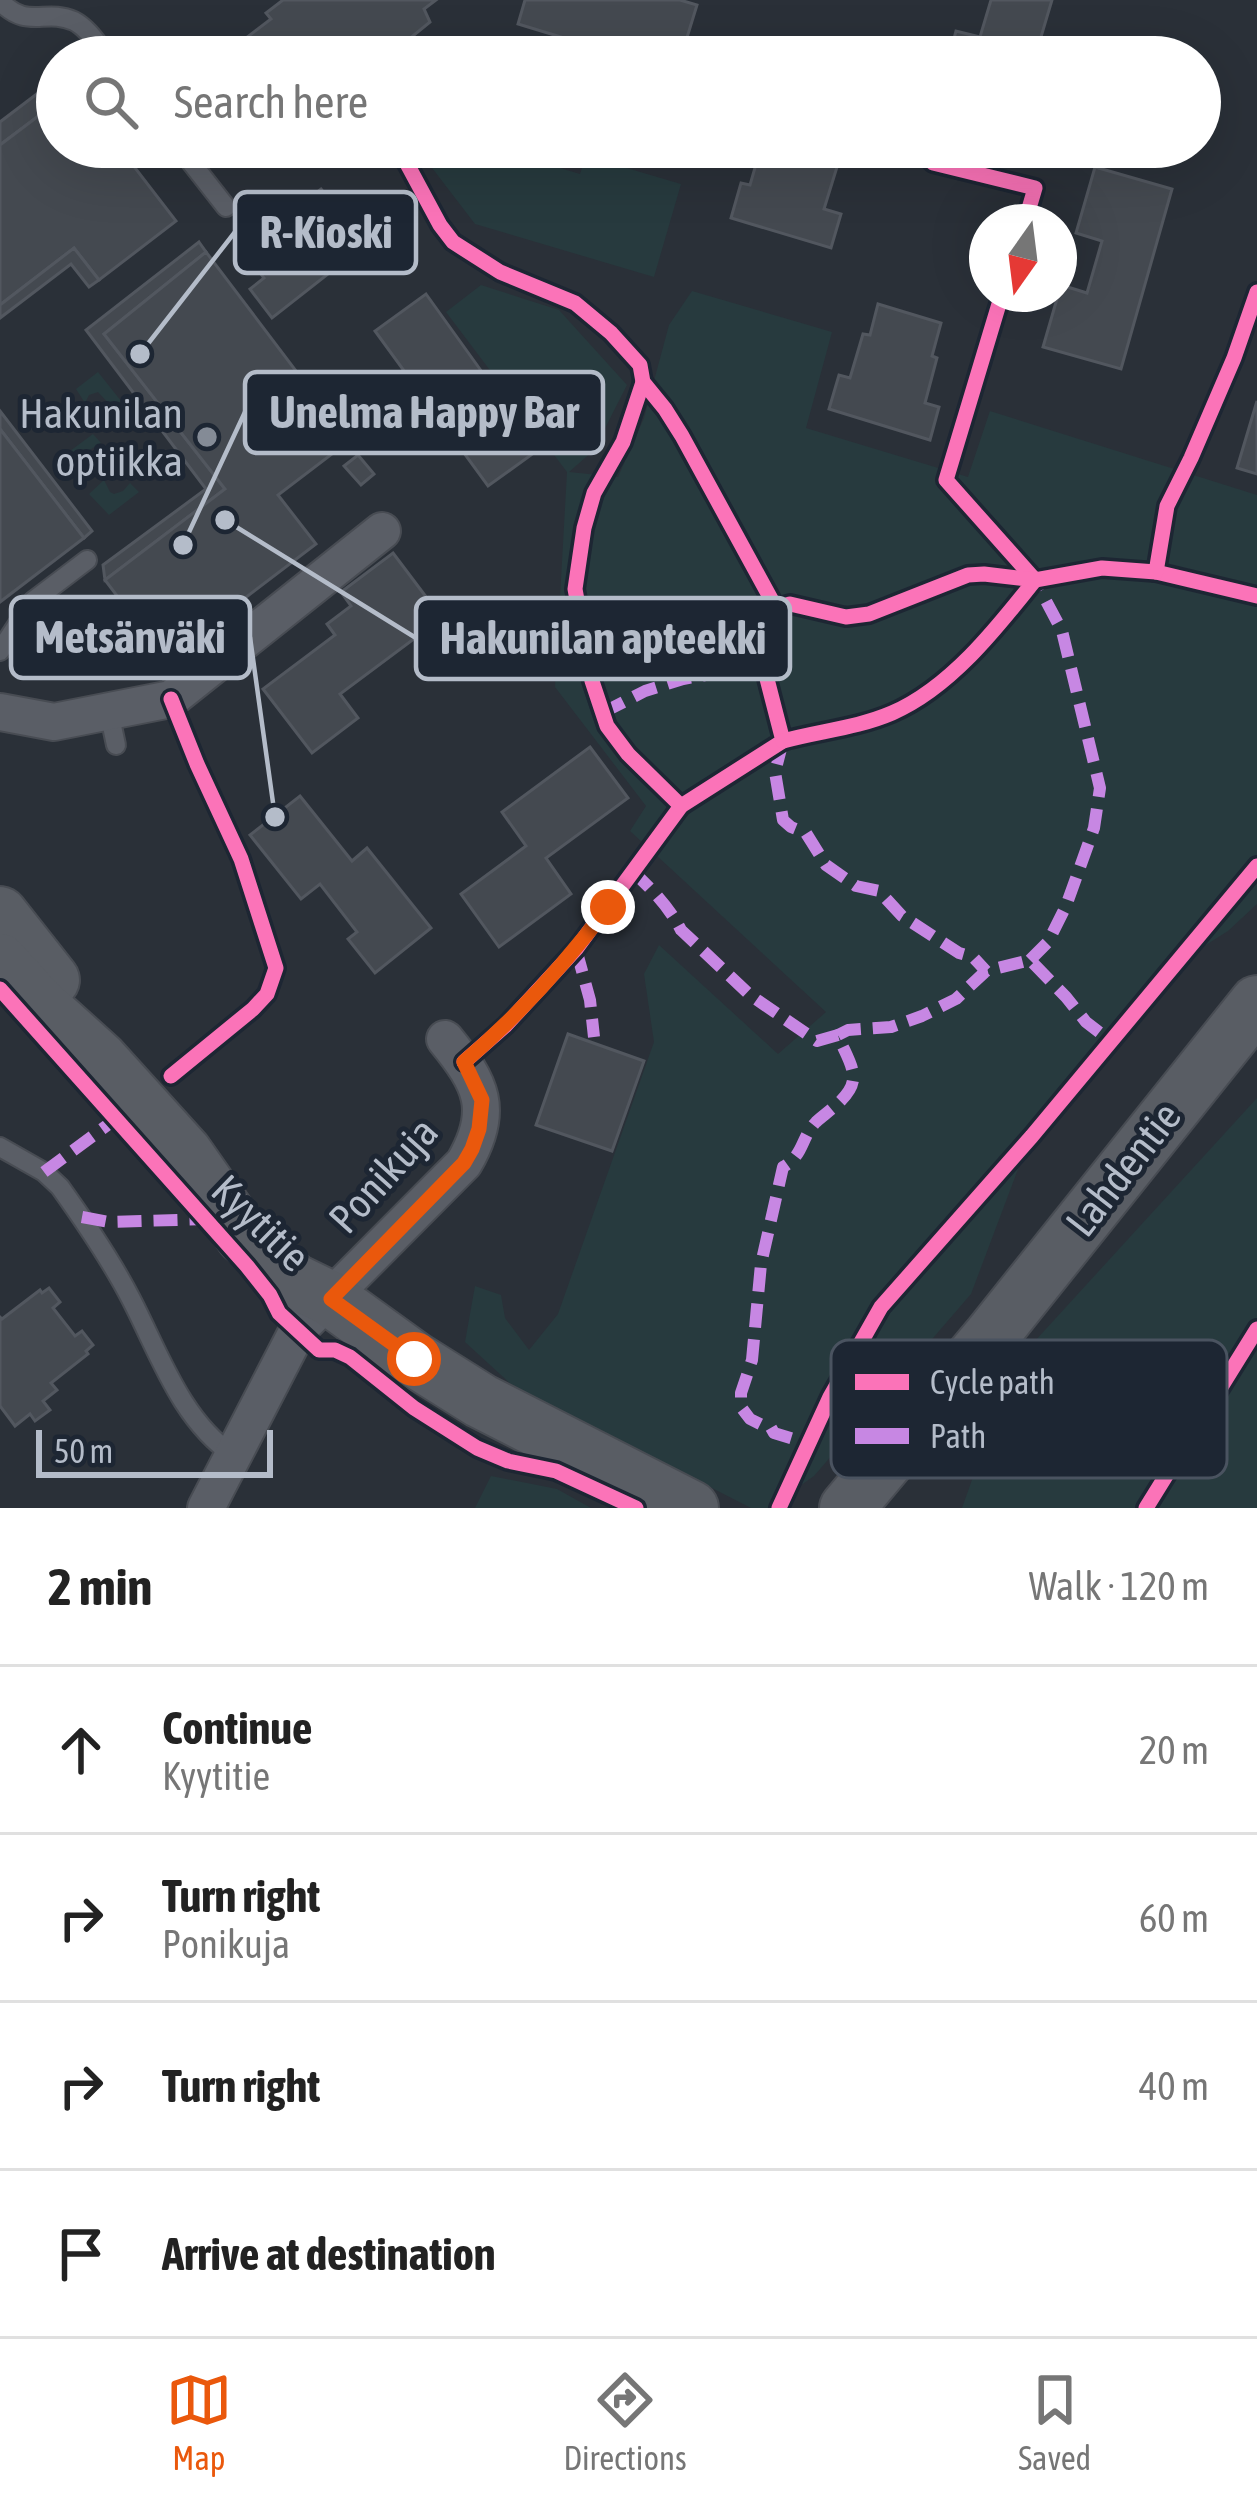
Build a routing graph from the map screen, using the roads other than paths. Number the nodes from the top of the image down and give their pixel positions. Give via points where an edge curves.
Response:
1 (0, 2) edge
2 (89, 36) edge
3 (195, 168) edge
4 (226, 207) dead end
5 (382, 531) dead end
6 (87, 560) dead end
7 (1, 647) edge
8 (0, 712) edge
9 (0, 914) edge
10 (0, 962) edge
11 (1257, 1003) edge
12 (445, 1039) dead end
13 (1257, 1049) edge
14 (100, 1059) junction
15 (0, 1147) edge
16 (331, 1299) junction
17 (991, 1336) junction
18 (988, 1340) edge
19 (233, 1455) junction
20 (872, 1478) edge
21 (206, 1508) edge
22 (692, 1508) edge
23 (847, 1508) edge

1 - 2 lane via 16,16 77,22
3 - 4 lane
5 - 8 street via 171,699 112,729
6 - 7 lane via 33,601
9 - 14 main road, Kyytitie
10 - 14 main road, Kyytitie
11 - 17 main road, Lahdentie
12 - 16 street, Ponikuja via 482,1100 472,1149
13 - 17 main road, Lahdentie
14 - 16 main road, Kyytitie via 185,1153 262,1211
15 - 19 lane via 60,1187 165,1371 211,1440
16 - 19 street, Ponikuja via 298,1330
16 - 22 main road, Kyytitie via 482,1401
17 - 18 main road, Lahdentie
19 - 21 street, Ponikuja
20 - 23 main road, Lahdentie

